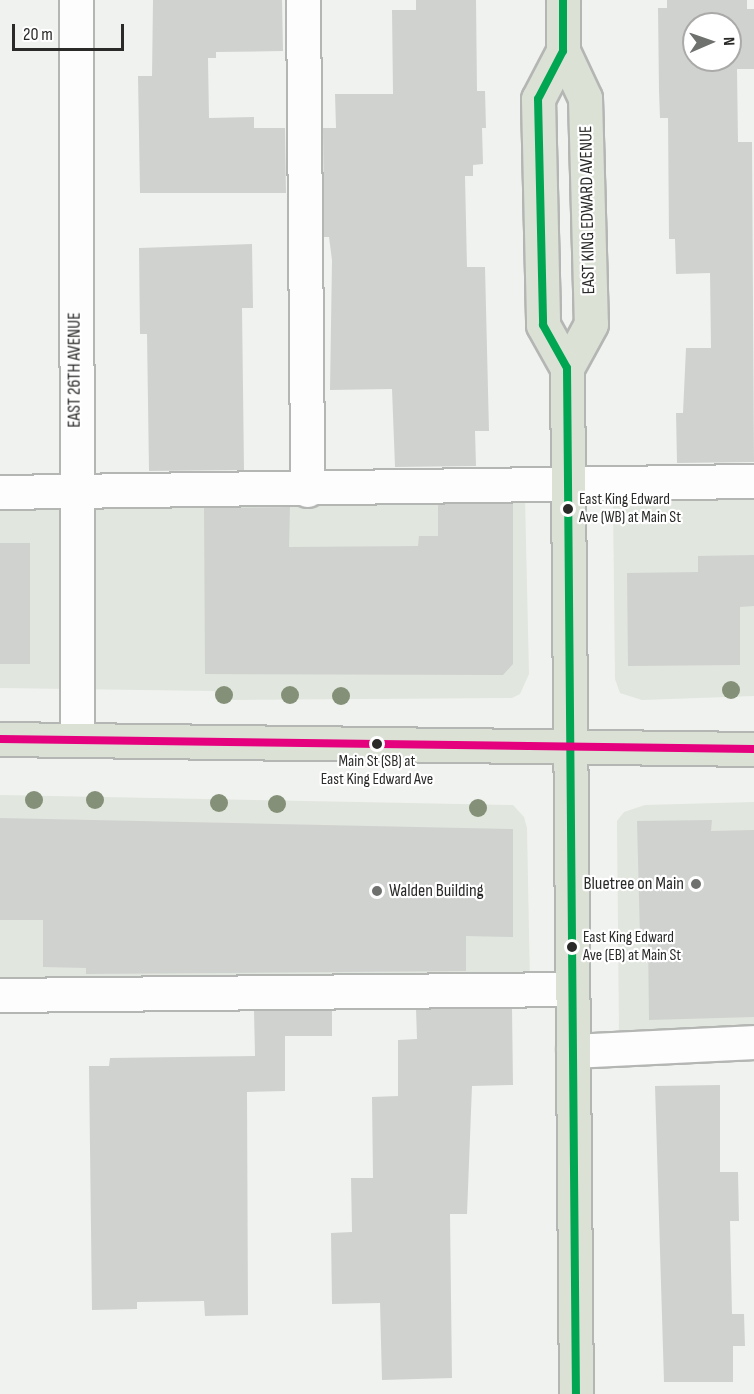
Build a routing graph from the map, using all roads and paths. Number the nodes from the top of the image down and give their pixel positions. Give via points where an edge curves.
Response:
1 (76, 0) edge
2 (303, 0) edge
3 (563, 0) edge
4 (563, 51) junction
5 (567, 368) junction
6 (754, 481) edge
7 (569, 487) junction
8 (307, 490) junction
9 (0, 492) edge
10 (75, 492) junction
11 (0, 739) edge
12 (77, 740) junction
13 (570, 749) junction
14 (754, 749) edge
15 (572, 989) junction
16 (0, 995) edge
17 (754, 1042) edge
18 (573, 1051) junction
19 (576, 1394) edge

1 - 10 street, EAST 26TH AVENUE
2 - 8 street
3 - 4 main road, EAST KING EDWARD AVENUE
4 - 5 main road, EAST KING EDWARD AVENUE via 585,98 591,312 591,324
4 - 5 main road, EAST KING EDWARD AVENUE via 538,99 543,325
5 - 7 main road, EAST KING EDWARD AVENUE
6 - 7 street
7 - 8 street
7 - 13 main road, EAST KING EDWARD AVENUE
8 - 10 street
9 - 10 street
10 - 12 street, EAST 26TH AVENUE
11 - 12 main road
12 - 13 main road
13 - 14 main road
13 - 15 main road, EAST KING EDWARD AVENUE
15 - 16 street
15 - 18 main road, EAST KING EDWARD AVENUE
17 - 18 street
18 - 19 main road, EAST KING EDWARD AVENUE

